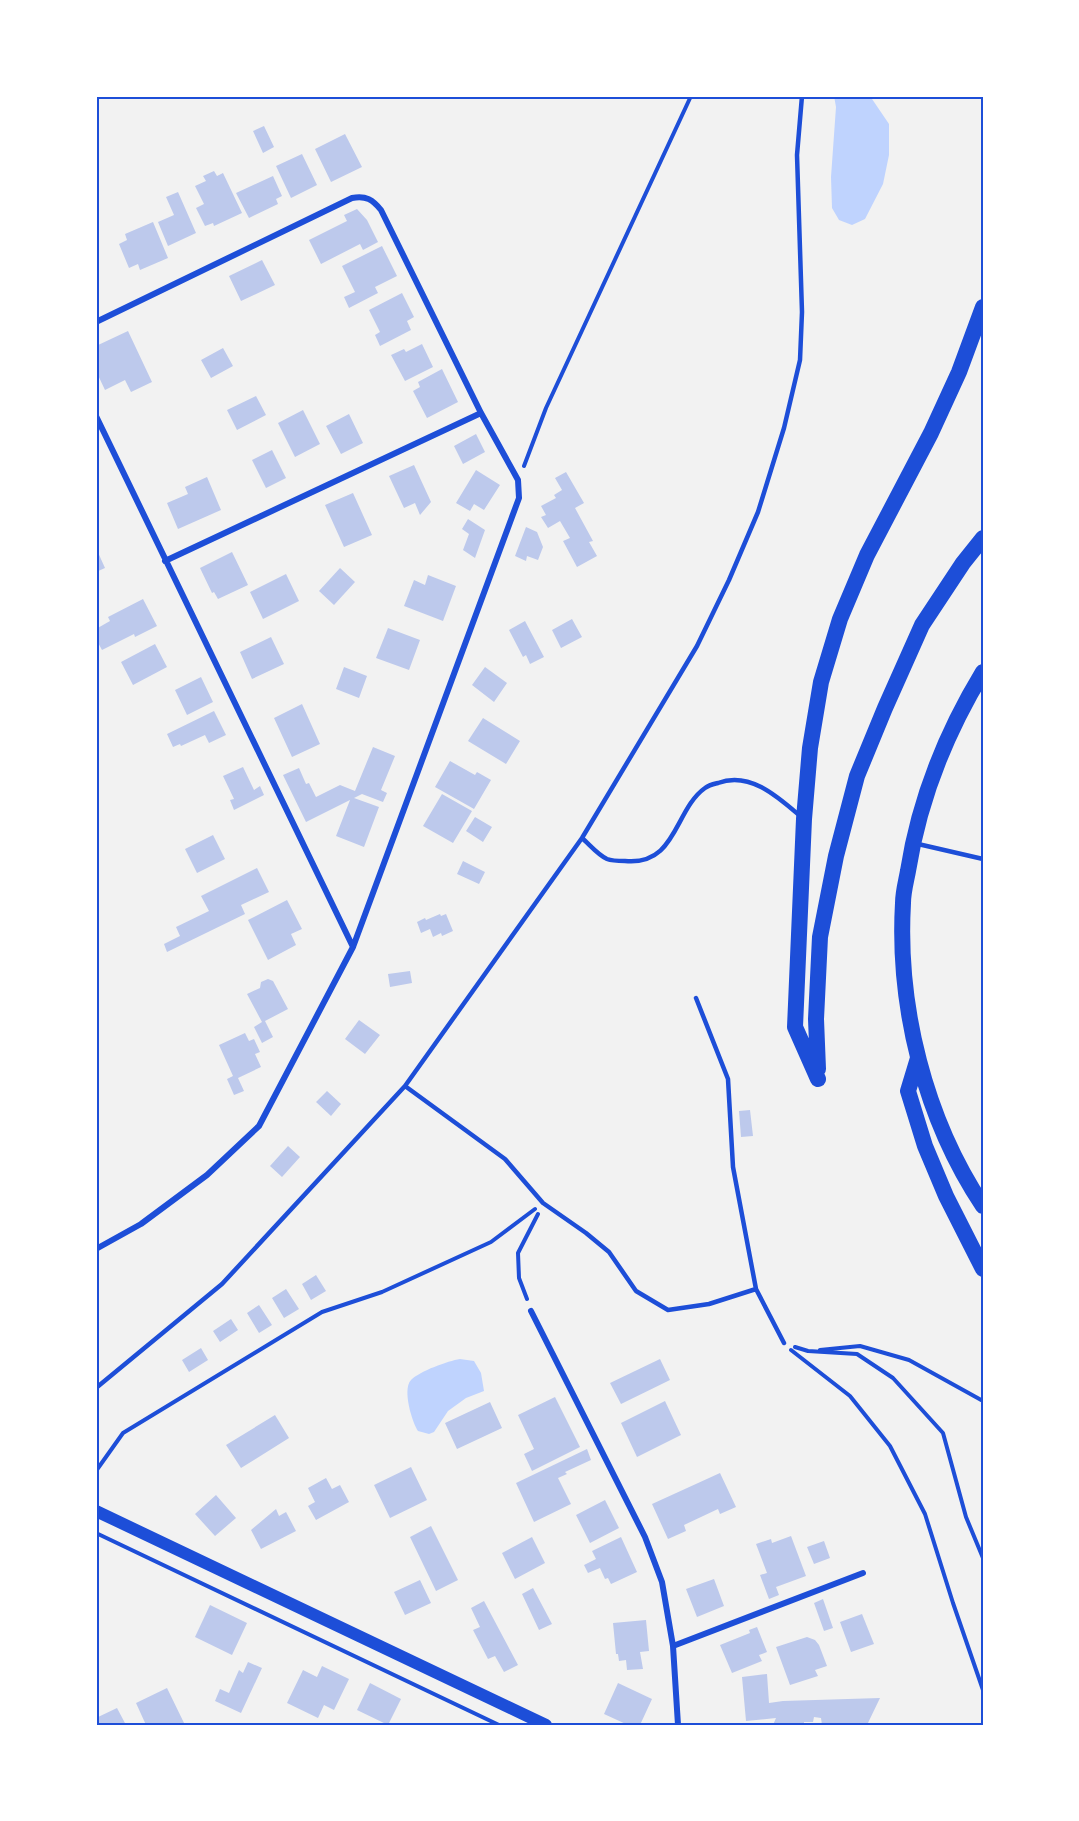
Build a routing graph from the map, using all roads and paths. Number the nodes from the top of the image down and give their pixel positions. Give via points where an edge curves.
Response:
1 (691, 96) edge
2 (802, 96) edge
3 (981, 319) edge
4 (96, 322) edge
5 (481, 413) junction
6 (96, 416) edge
7 (518, 480) junction
8 (983, 538) edge
9 (165, 561) junction
10 (983, 672) edge
11 (804, 819) junction
12 (582, 838) junction
13 (912, 843) junction
14 (983, 859) edge
15 (353, 947) junction
16 (696, 998) dead end
17 (919, 1057) junction
18 (405, 1086) junction
19 (543, 1203) junction
20 (983, 1206) edge
21 (96, 1249) edge
22 (983, 1269) edge
23 (756, 1289) junction
24 (531, 1311) joint
25 (784, 1343) junction
26 (808, 1351) junction
27 (96, 1388) edge
28 (983, 1401) edge
29 (96, 1471) edge
30 (96, 1511) edge
31 (96, 1533) edge
32 (983, 1558) edge
33 (863, 1574) dead end
34 (673, 1646) junction
35 (983, 1690) edge
36 (500, 1725) edge
37 (546, 1725) edge
38 (678, 1725) edge

1 - 7 path via 546,408
2 - 12 lane via 797,155 800,360 784,428 758,512 697,646
3 - 11 highway via 931,433 867,555 840,618 821,682
4 - 5 street via 352,198 366,197 381,210
5 - 7 street
5 - 9 street
6 - 9 street
7 - 15 street via 519,498
8 - 11 highway via 922,625 857,776 820,937 818,1079 795,1027
9 - 15 street
10 - 13 highway via 931,780
11 - 12 lane via 775,795 751,782 727,779 698,795 670,842 655,855 634,862 608,860
12 - 18 lane
13 - 14 lane
13 - 17 highway via 903,901 903,958 910,1021
15 - 21 street via 259,1126 207,1175 141,1224
16 - 23 lane via 728,1079 733,1167
17 - 20 highway via 944,1136
17 - 22 highway via 908,1091 946,1197
18 - 19 lane via 505,1159
18 - 27 lane via 222,1284
19 - 23 lane via 609,1252 636,1291 668,1310 710,1304
19 - 24 path via 518,1253 519,1278
19 - 29 path via 491,1242 382,1292 322,1312 123,1433
23 - 25 lane
24 - 34 street via 645,1537 662,1582
25 - 26 path
25 - 35 path via 850,1396 890,1446 925,1514
26 - 28 path via 860,1346 899,1357
26 - 32 path via 857,1354 893,1378 943,1433 966,1516
30 - 37 main road
31 - 36 path
33 - 34 street
34 - 38 street

